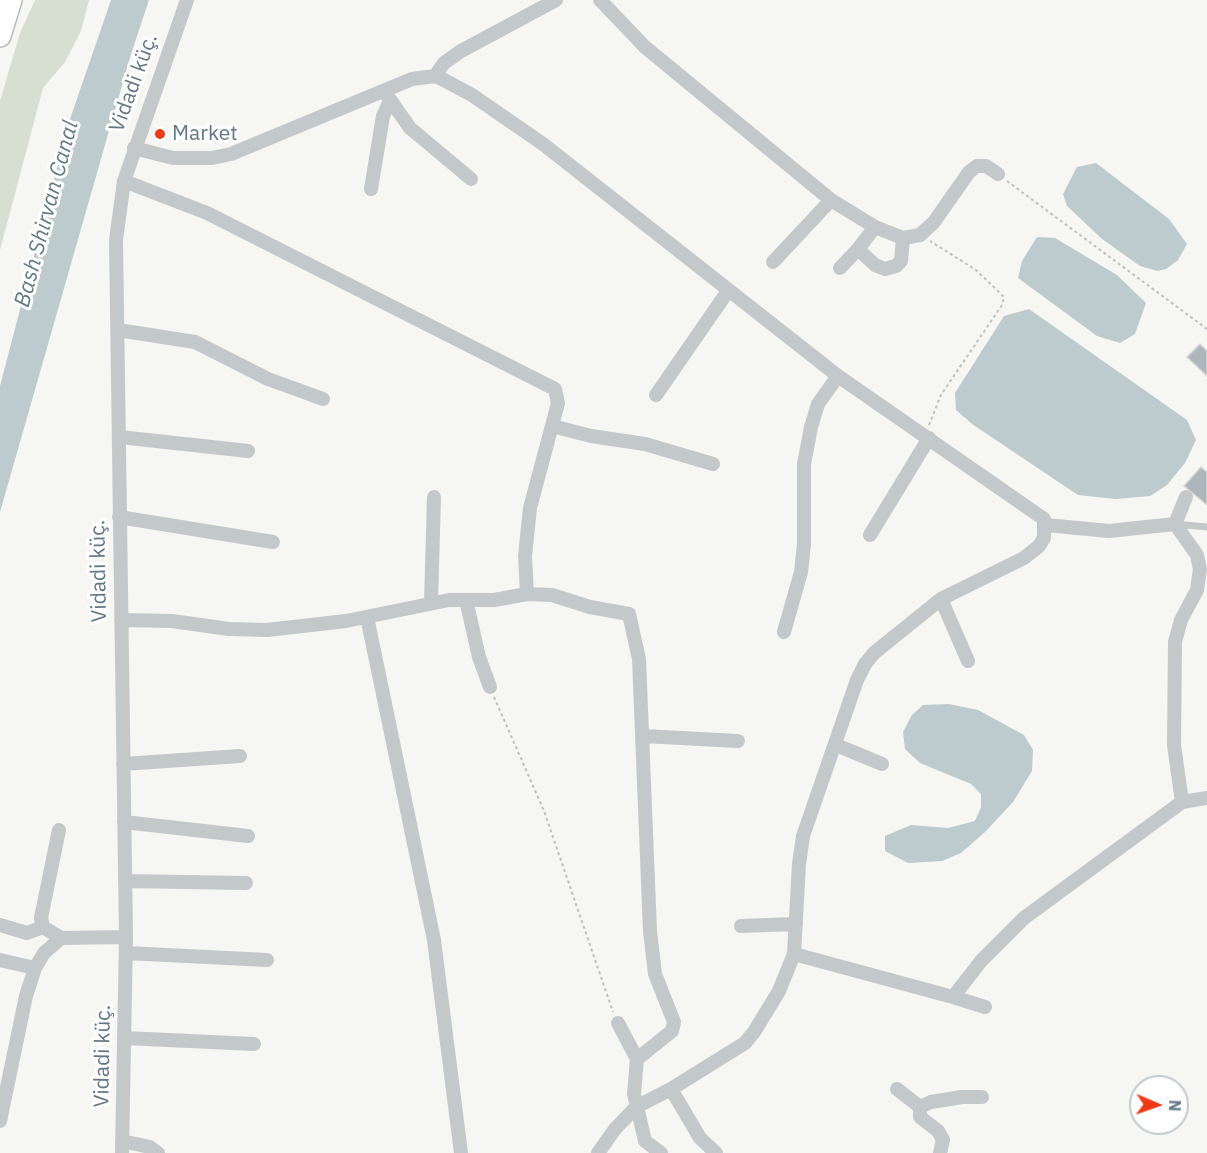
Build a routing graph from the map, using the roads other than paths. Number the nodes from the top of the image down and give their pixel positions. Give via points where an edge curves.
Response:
1 (188, 0) edge
2 (556, 0) edge
3 (600, 0) edge
4 (9, 1) edge
5 (0, 36) edge
6 (435, 76) junction
7 (387, 96) junction
8 (134, 148) junction
9 (998, 174) road end
10 (471, 179) dead end
11 (124, 181) junction
12 (371, 189) dead end
13 (831, 200) junction
14 (874, 227) junction
15 (903, 238) junction
16 (858, 249) junction
17 (773, 262) dead end
18 (840, 268) dead end
19 (728, 291) junction
20 (118, 330) junction
21 (838, 376) junction
22 (656, 395) dead end
23 (323, 399) dead end
24 (552, 426) junction
25 (120, 437) junction
26 (929, 438) junction
27 (248, 451) dead end
28 (713, 464) dead end
29 (434, 497) dead end
30 (1186, 497) dead end
31 (119, 517) junction
32 (1175, 524) junction
33 (1046, 525) junction
34 (1207, 527) edge
35 (870, 535) dead end
36 (273, 542) dead end
37 (527, 594) junction
38 (941, 599) junction
39 (466, 600) junction
40 (431, 603) junction
41 (368, 617) junction
42 (121, 620) junction
43 (784, 632) dead end
44 (968, 661) dead end
45 (490, 687) road end
46 (643, 736) junction
47 (738, 741) dead end
48 (836, 745) junction
49 (240, 756) dead end
50 (123, 764) junction
51 (882, 764) dead end
52 (1207, 798) edge
53 (1182, 802) junction
54 (124, 822) junction
55 (59, 830) dead end
56 (248, 836) dead end
57 (125, 881) junction
58 (246, 883) dead end
59 (796, 924) junction
60 (0, 925) edge
61 (741, 926) dead end
62 (43, 927) junction
63 (126, 937) junction
64 (61, 938) junction
65 (126, 953) junction
66 (794, 954) junction
67 (0, 960) edge
68 (267, 960) dead end
69 (34, 968) junction
70 (953, 996) junction
71 (985, 1007) dead end
72 (618, 1023) road end
73 (125, 1038) junction
74 (254, 1044) dead end
75 (637, 1059) junction
76 (671, 1089) junction
77 (897, 1089) dead end
78 (982, 1097) dead end
79 (636, 1107) junction
80 (920, 1107) junction
81 (0, 1121) edge
82 (122, 1147) edge
83 (158, 1153) edge
84 (461, 1153) edge
85 (598, 1153) edge
86 (661, 1153) edge
87 (716, 1153) edge
88 (940, 1153) edge

1 - 8 street, Vidadi küç.
2 - 6 street via 460,51
3 - 13 street via 645,47
4 - 5 main road
6 - 7 street via 412,79
6 - 19 street via 455,85 543,144
7 - 8 street via 212,158 173,158
7 - 10 street via 410,128
7 - 12 street
8 - 11 street, Vidadi küç.
9 - 15 street via 986,166 977,166 934,222 920,235
11 - 20 street, Vidadi küç. via 116,240
11 - 24 street via 207,213 555,389 558,403
13 - 14 street
13 - 17 street
14 - 15 street
14 - 16 street
15 - 16 street via 901,261 885,269
16 - 18 street
19 - 21 street
19 - 22 street
20 - 23 street via 195,342 247,370
20 - 25 street, Vidadi küç.
21 - 26 street
21 - 43 street via 819,404 811,428 804,464 803,554
24 - 28 street via 645,444
24 - 37 street via 530,508 525,556
25 - 27 street
25 - 31 street, Vidadi küç.
26 - 33 street via 1038,513
26 - 35 street
29 - 40 street
30 - 32 street
31 - 36 street
31 - 42 street, Vidadi küç.
32 - 33 street via 1109,531
32 - 34 lane
32 - 53 street via 1197,555 1200,569 1197,590 1181,620 1175,642 1174,745
33 - 38 street via 1039,546 1024,558
37 - 39 street
37 - 46 street via 552,595 628,614 639,658
38 - 44 street
38 - 48 street via 865,664 856,680
39 - 40 street
39 - 45 street
40 - 41 street
41 - 42 street via 267,630
41 - 84 street via 434,940
42 - 50 street, Vidadi küç.
46 - 47 street
46 - 75 street via 650,931 655,975 674,1022 672,1031
48 - 51 street
48 - 59 street via 800,850
49 - 50 street
50 - 54 street, Vidadi küç.
52 - 53 street
53 - 70 street via 1016,925
54 - 56 street
54 - 57 street, Vidadi küç.
55 - 62 street via 42,908
57 - 58 street
57 - 63 street, Vidadi küç.
59 - 61 street
59 - 66 street
60 - 62 street via 27,933
62 - 64 street
63 - 64 street
63 - 65 street, Vidadi küç.
64 - 69 street
65 - 68 street
65 - 73 street, Vidadi küç.
66 - 70 street
66 - 76 street via 779,991 754,1032 737,1048
67 - 69 street
69 - 81 street
70 - 71 street
72 - 75 street
73 - 74 street
73 - 82 street, Vidadi küç.
75 - 79 street
76 - 79 street
76 - 87 street via 700,1138
77 - 80 street
78 - 80 street via 941,1100
79 - 85 street
79 - 86 street via 645,1141
80 - 88 street via 920,1117 943,1140
82 - 83 street via 150,1148

